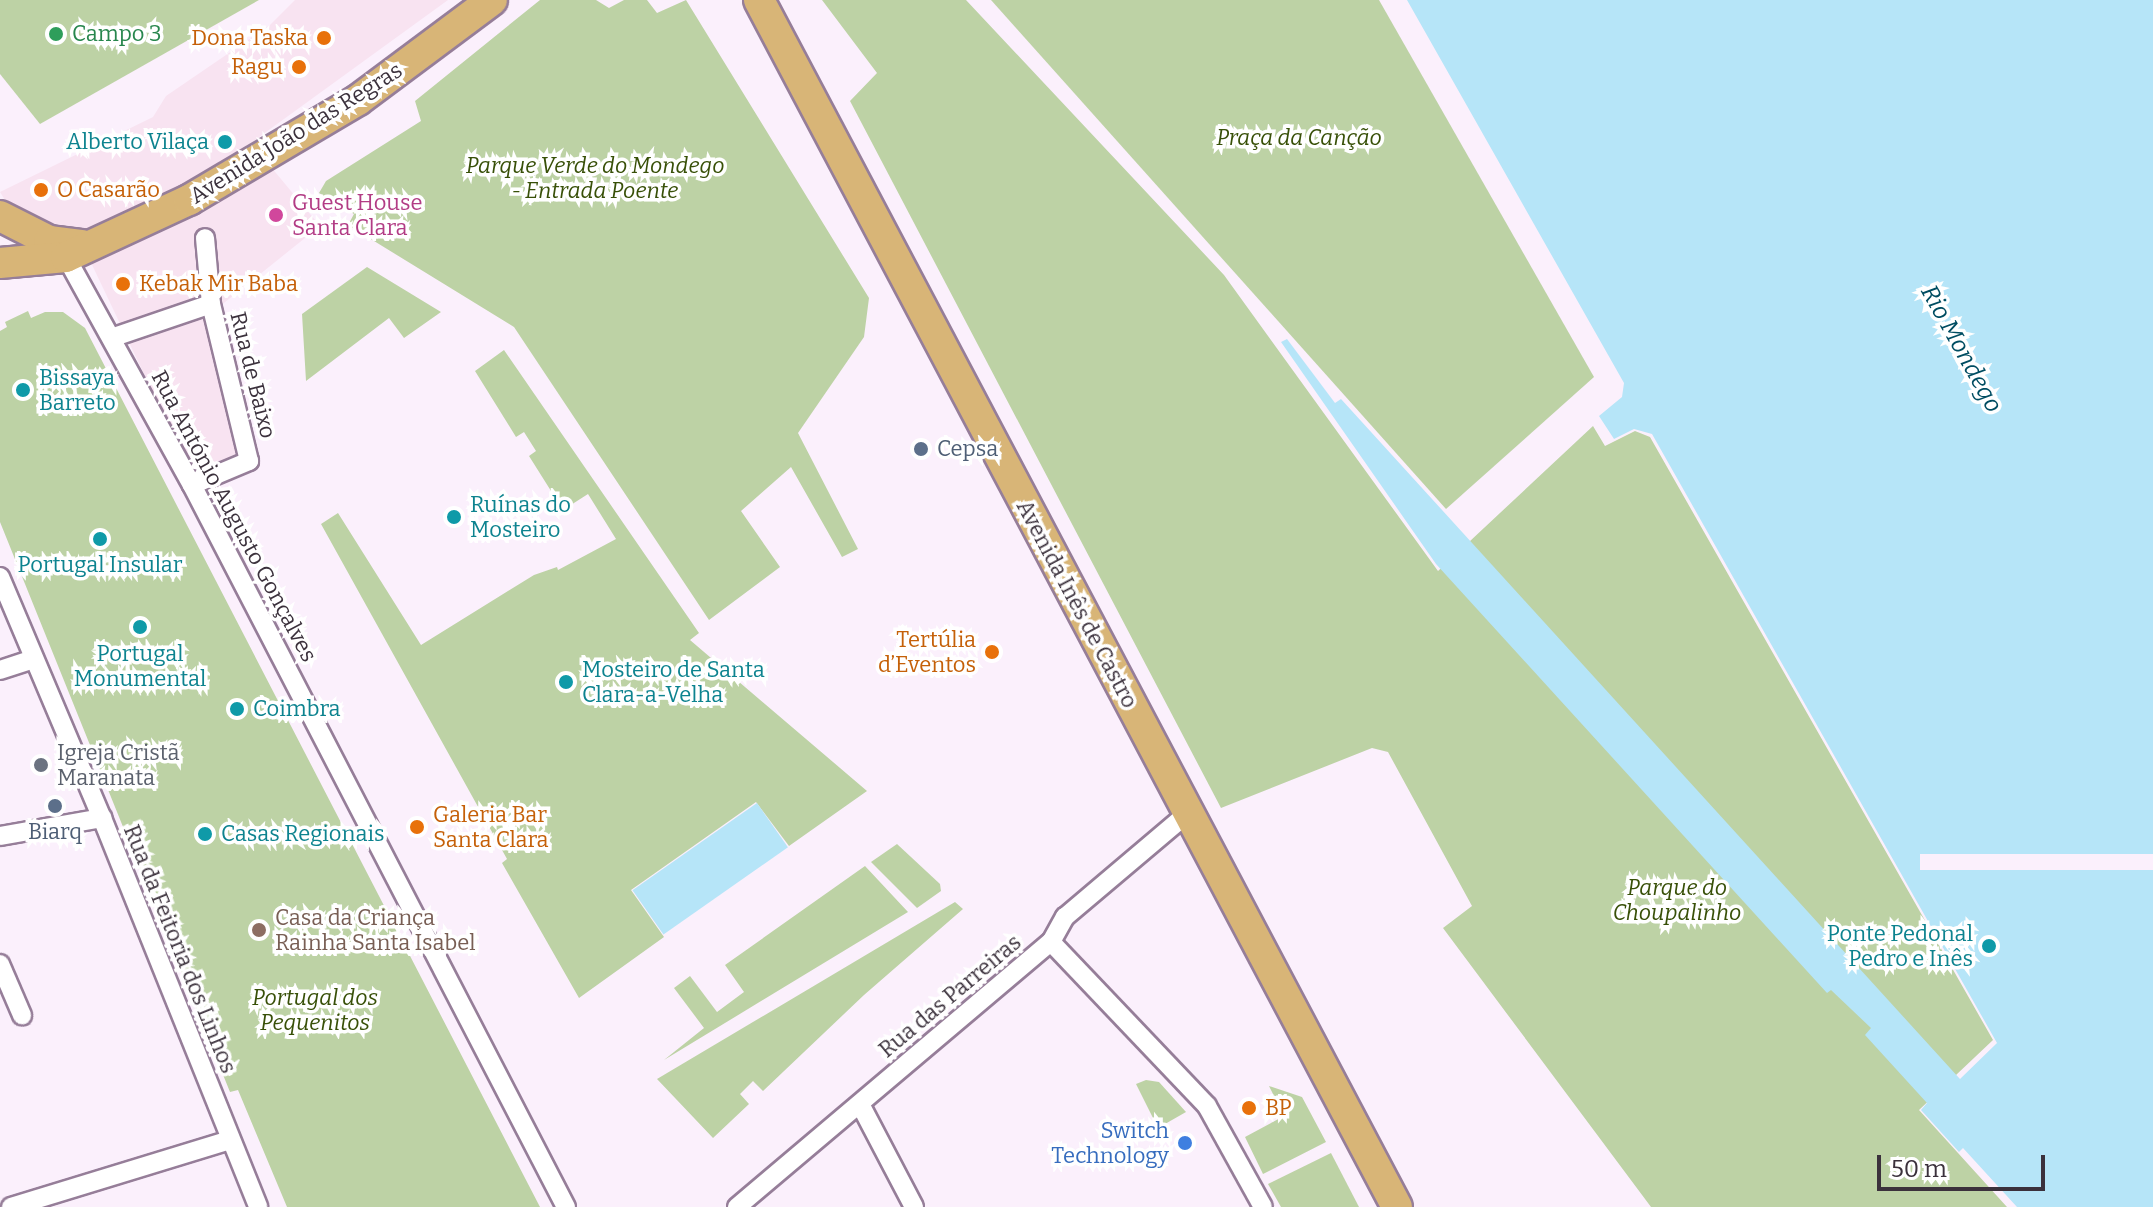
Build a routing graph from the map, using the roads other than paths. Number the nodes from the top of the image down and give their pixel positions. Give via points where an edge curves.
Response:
1 (492, 0) edge
2 (759, 0) edge
3 (0, 216) edge
4 (205, 238) dead end
5 (78, 252) junction
6 (0, 263) edge
7 (211, 304) junction
8 (114, 337) junction
9 (192, 485) junction
10 (0, 577) edge
11 (33, 659) junction
12 (0, 670) edge
13 (1187, 814) junction
14 (102, 818) junction
15 (0, 836) edge
16 (1051, 942) junction
17 (0, 964) edge
18 (22, 1015) dead end
19 (860, 1104) junction
20 (230, 1140) junction
21 (30, 1204) edge
22 (11, 1207) edge
23 (258, 1207) edge
24 (566, 1207) edge
25 (737, 1207) edge
26 (914, 1207) edge
27 (1263, 1207) edge
28 (1397, 1207) edge

1 - 5 main road, Avenida João das Regras via 384,82 269,155
2 - 13 main road, Avenida Inês de Castro
3 - 5 main road
4 - 7 street, Rua de Baixo
5 - 6 main road, Avenida João das Regras
5 - 8 street, Rua António Augusto Gonçalves
7 - 8 street
7 - 9 street, Rua de Baixo via 249,461
8 - 9 street, Rua António Augusto Gonçalves
9 - 24 street, Rua António Augusto Gonçalves
10 - 11 street, Rua da Feitoria dos Linhos
11 - 12 street
11 - 14 street, Rua da Feitoria dos Linhos
13 - 16 street, Rua das Parreiras via 1065,917
13 - 28 main road, Avenida Inês de Castro
14 - 15 street
14 - 20 street, Rua da Feitoria dos Linhos
16 - 19 street, Rua das Parreiras
16 - 27 street via 1207,1106
17 - 18 street
19 - 25 street, Rua das Parreiras
19 - 26 street
20 - 21 street
20 - 23 street, Rua da Feitoria dos Linhos
21 - 22 street

